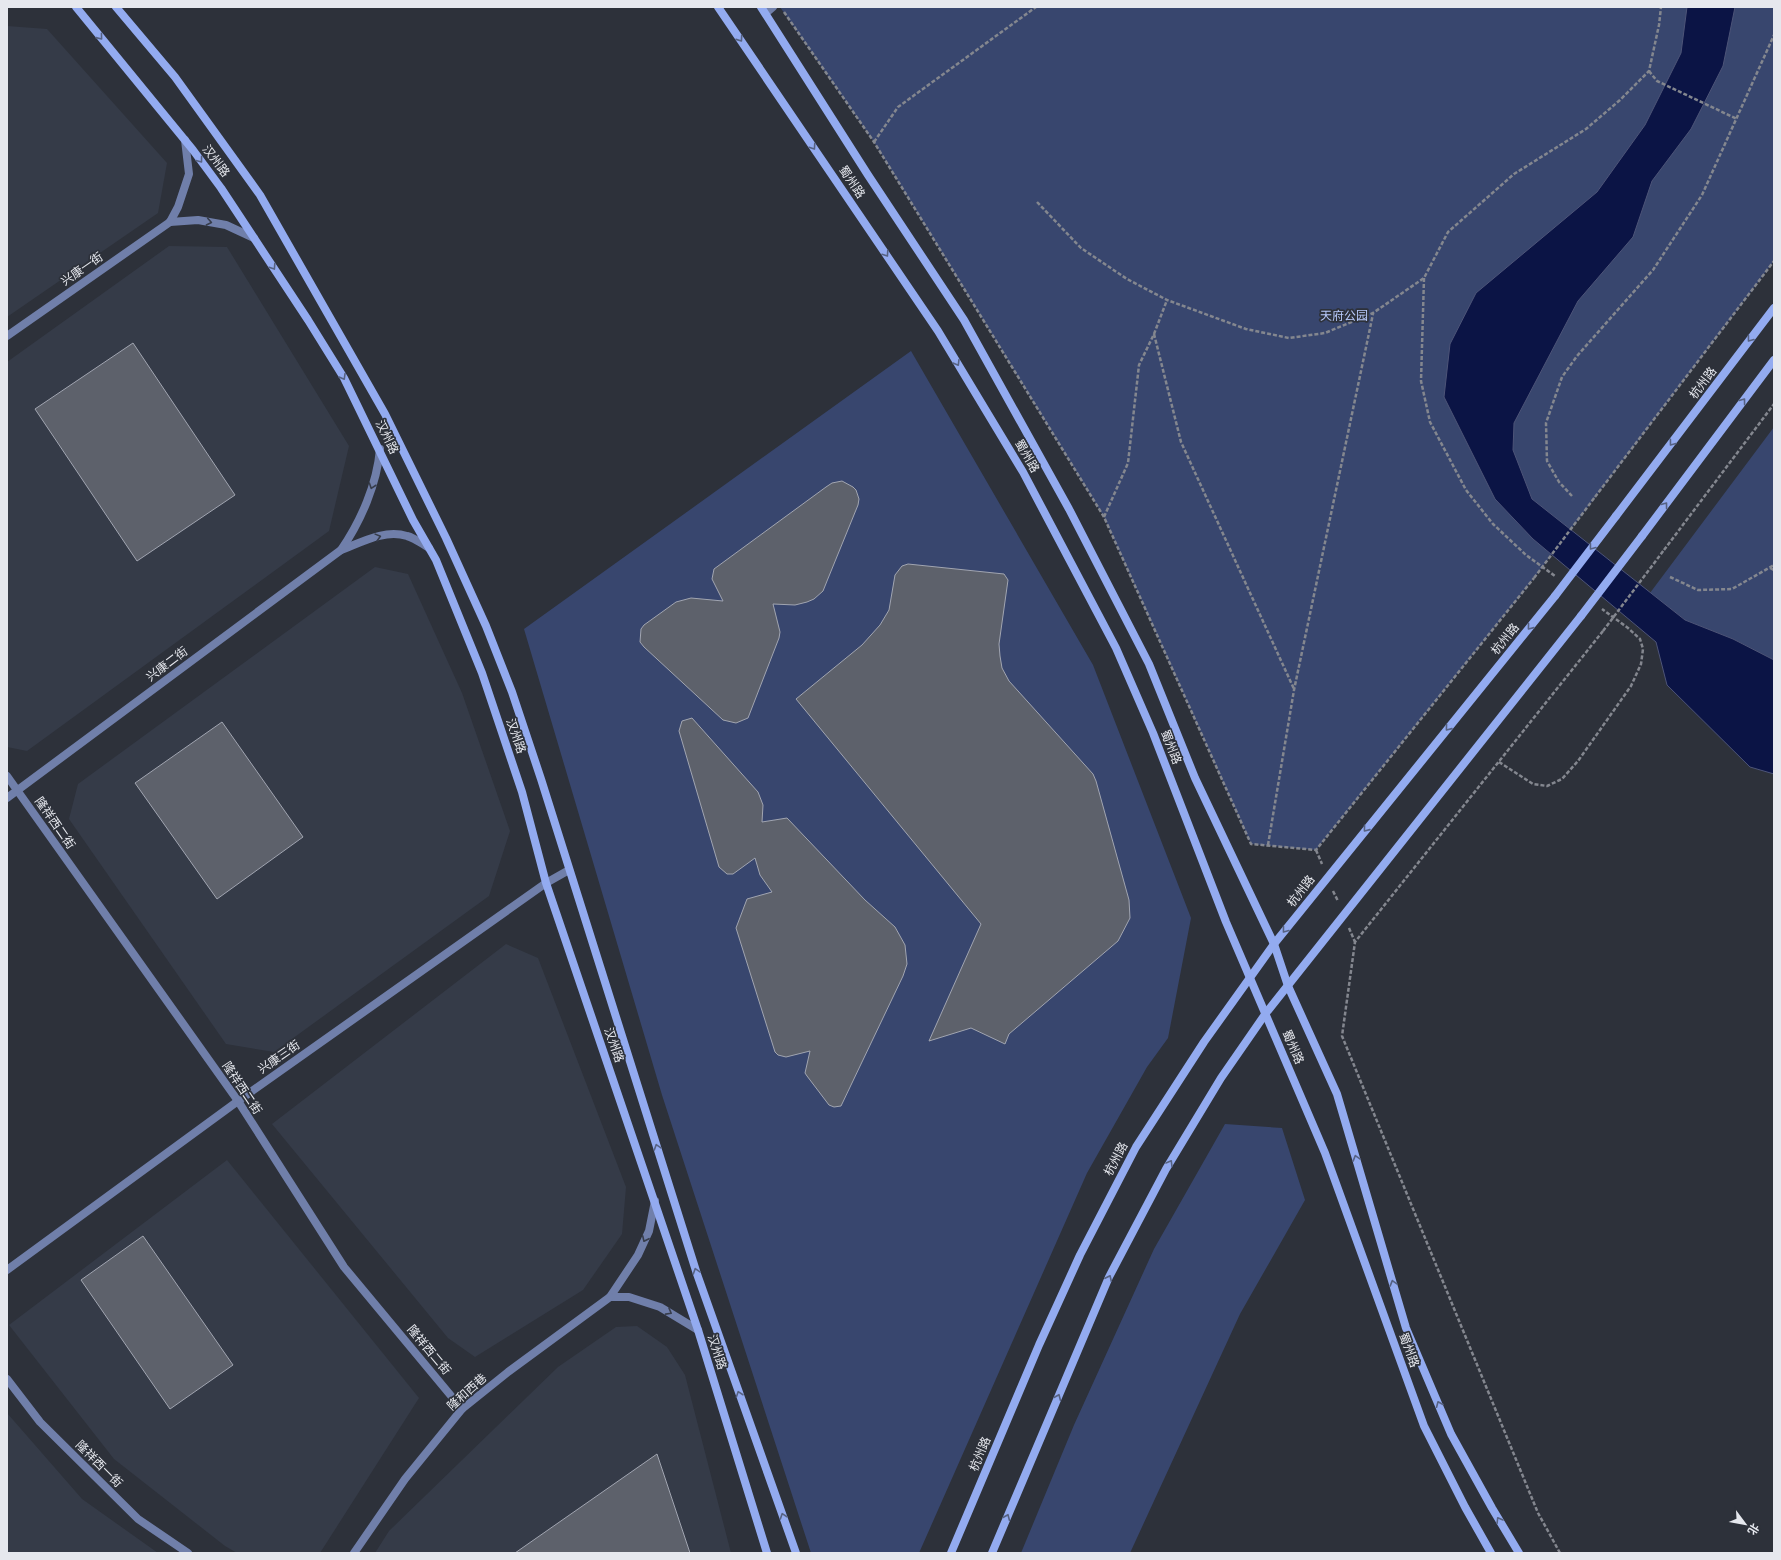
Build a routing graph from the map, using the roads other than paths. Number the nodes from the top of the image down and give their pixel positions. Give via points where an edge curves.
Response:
1 (76, 7) edge
2 (116, 7) edge
3 (718, 7) edge
4 (773, 7) edge
5 (763, 10) edge
6 (185, 140) junction
7 (170, 222) junction
8 (254, 238) junction
9 (1774, 308) edge
10 (7, 336) edge
11 (1774, 360) edge
12 (380, 448) junction
13 (429, 548) junction
14 (341, 550) junction
15 (7, 776) edge
16 (17, 791) junction
17 (7, 798) edge
18 (569, 870) junction
19 (546, 883) junction
20 (1274, 944) junction
21 (1250, 978) junction
22 (1288, 986) junction
23 (1266, 1013) junction
24 (238, 1101) junction
25 (655, 1201) junction
26 (7, 1270) edge
27 (610, 1297) junction
28 (698, 1330) junction
29 (7, 1379) edge
30 (462, 1409) junction
31 (188, 1553) edge
32 (354, 1553) edge
33 (768, 1553) edge
34 (796, 1553) edge
35 (951, 1553) edge
36 (992, 1553) edge
37 (1491, 1553) edge
38 (1519, 1553) edge

1 -> 6 main road, 汉州路
2 - 18 main road, 汉州路 via 175,77 260,195 385,414 489,633 512,692
3 -> 21 main road, 蜀州路 via 938,331 1023,472 1116,648
4 - 5 street
5 - 20 main road, 蜀州路 via 964,320 1069,509 1149,664 1195,778
6 - 7 street via 189,174
6 -> 8 main road, 汉州路
7 -> 8 street via 198,220 226,226
7 - 10 street, 兴康一街
8 -> 12 main road, 汉州路 via 344,378
9 -> 20 main road, 杭州路, bridge via 1555,596
22 -> 11 main road, bridge via 1581,616
12 - 13 main road, 汉州路 via 413,520
12 -> 14 street via 378,468 366,504 352,534
14 -> 13 street via 393,532 409,536
13 - 19 main road, 汉州路 via 482,673 522,792
14 - 16 street, 兴康二街
15 - 16 street, 隆祥西二街
16 - 17 street, 兴康二街
16 - 24 street, 隆祥西二街
18 - 19 street, 兴康三街
34 -> 18 main road, 汉州路 via 697,1274
19 - 24 street, 兴康三街
19 - 25 main road, 汉州路
20 - 21 main road, 杭州路
20 - 22 main road, 蜀州路
21 - 23 main road, 蜀州路
21 - 35 main road, 杭州路 via 1204,1042 1136,1147 1080,1255
22 - 23 main road
38 -> 22 main road, 蜀州路 via 1451,1434 1406,1328 1337,1094
36 -> 23 main road via 1109,1277 1166,1169 1221,1078
23 - 37 main road, 蜀州路 via 1325,1153 1424,1426
24 - 26 street, 兴康三街
24 - 30 street, 隆祥西二街 via 344,1267
25 -> 27 street via 649,1231 638,1254
25 - 28 main road, 汉州路
27 -> 28 street via 629,1297 660,1307
27 - 30 street, 隆和西巷
28 - 33 main road, 汉州路
29 - 31 street, 隆祥西一街 via 40,1422 138,1519
30 - 32 street, 隆和西巷 via 405,1479

